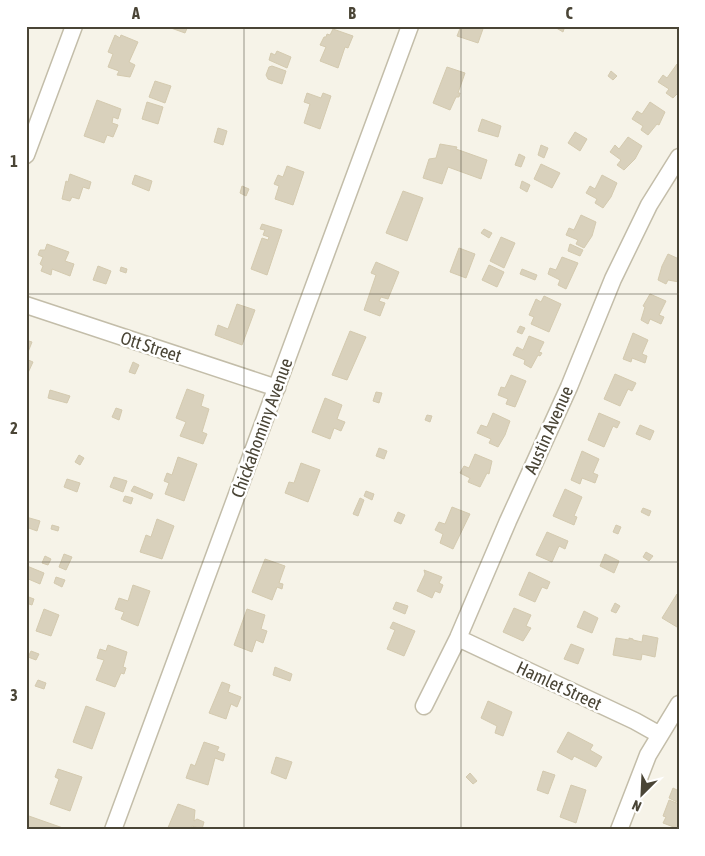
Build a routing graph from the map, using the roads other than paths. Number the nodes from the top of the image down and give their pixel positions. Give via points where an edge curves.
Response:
1 (74, 26) edge
2 (410, 26) edge
3 (26, 154) edge
4 (679, 157) edge
5 (26, 305) edge
6 (277, 388) junction
7 (458, 638) junction
8 (679, 704) edge
9 (424, 706) dead end
10 (660, 735) junction
11 (113, 830) edge
12 (618, 830) edge

1 - 3 street
2 - 6 street, Chickahominy Avenue
4 - 7 street, Austin Avenue via 649,205 613,279 569,388
5 - 6 street, Ott Street
6 - 11 street, Chickahominy Avenue
7 - 9 street, Austin Avenue
7 - 10 street, Hamlet Street
8 - 10 street
10 - 12 street via 648,755

